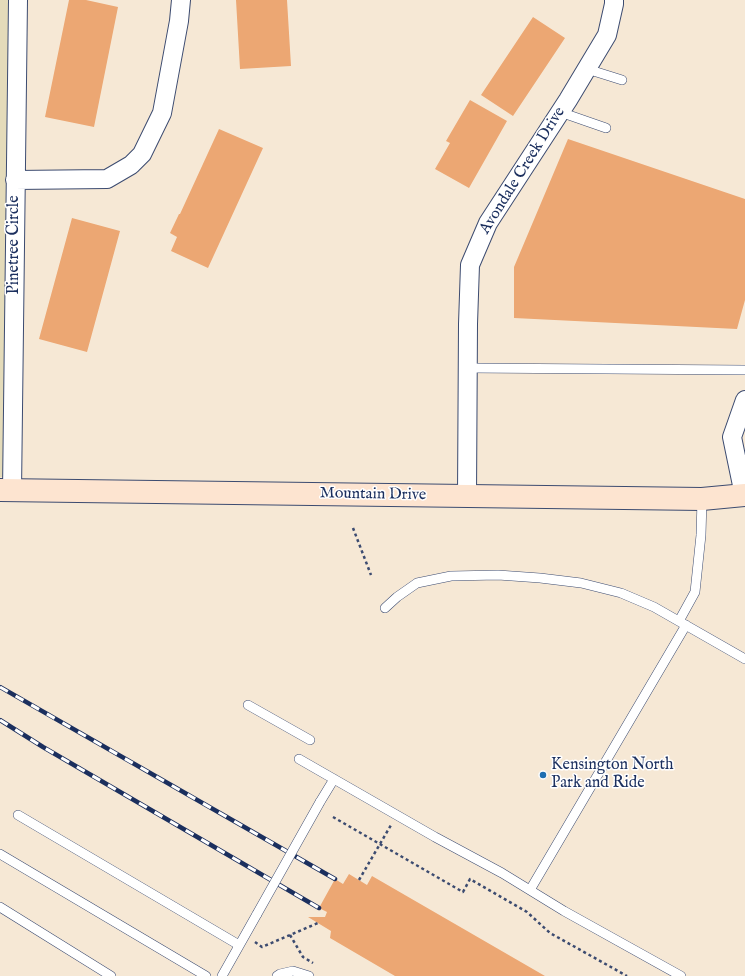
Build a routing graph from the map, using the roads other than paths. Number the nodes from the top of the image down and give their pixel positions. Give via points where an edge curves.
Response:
1 (18, 0) edge
2 (181, 0) edge
3 (614, 0) edge
4 (587, 68) junction
5 (622, 80) dead end
6 (560, 112) junction
7 (606, 128) dead end
8 (15, 180) junction
9 (468, 368) junction
10 (745, 370) edge
11 (745, 400) edge
12 (6, 490) edge
13 (745, 495) edge
14 (467, 496) junction
15 (702, 499) junction
16 (385, 608) dead end
17 (683, 623) junction
18 (745, 659) edge
19 (248, 705) dead end
20 (310, 740) dead end
21 (299, 759) dead end
22 (334, 779) junction
23 (18, 815) dead end
24 (0, 854) edge
25 (530, 890) junction
26 (0, 907) edge
27 (239, 945) junction
28 (110, 976) edge
29 (206, 976) edge
30 (222, 976) edge
31 (277, 976) edge
32 (309, 976) edge
33 (681, 976) edge

1 - 8 street, Pinetree Circle
2 - 8 street via 162,112 142,154 131,165 107,178
3 - 4 street, Avondale Creek Drive via 607,35
4 - 5 lane
4 - 6 street, Avondale Creek Drive
6 - 7 lane
6 - 9 street, Avondale Creek Drive via 488,222 470,265
8 - 12 street, Pinetree Circle
9 - 10 lane
9 - 14 street, Avondale Creek Drive
11 - 13 street via 732,437
12 - 14 main road, Mountain Drive
13 - 15 main road, Mountain Drive
14 - 15 main road, Mountain Drive
15 - 17 lane via 701,535 694,592
16 - 17 lane via 417,583 451,576 498,575 581,583 621,593
17 - 18 lane
17 - 25 lane
19 - 20 lane
21 - 22 lane
22 - 25 lane
22 - 27 lane, bridge
23 - 27 lane
24 - 29 lane
25 - 33 lane
26 - 28 lane
27 - 30 lane
31 - 32 lane via 293,971

